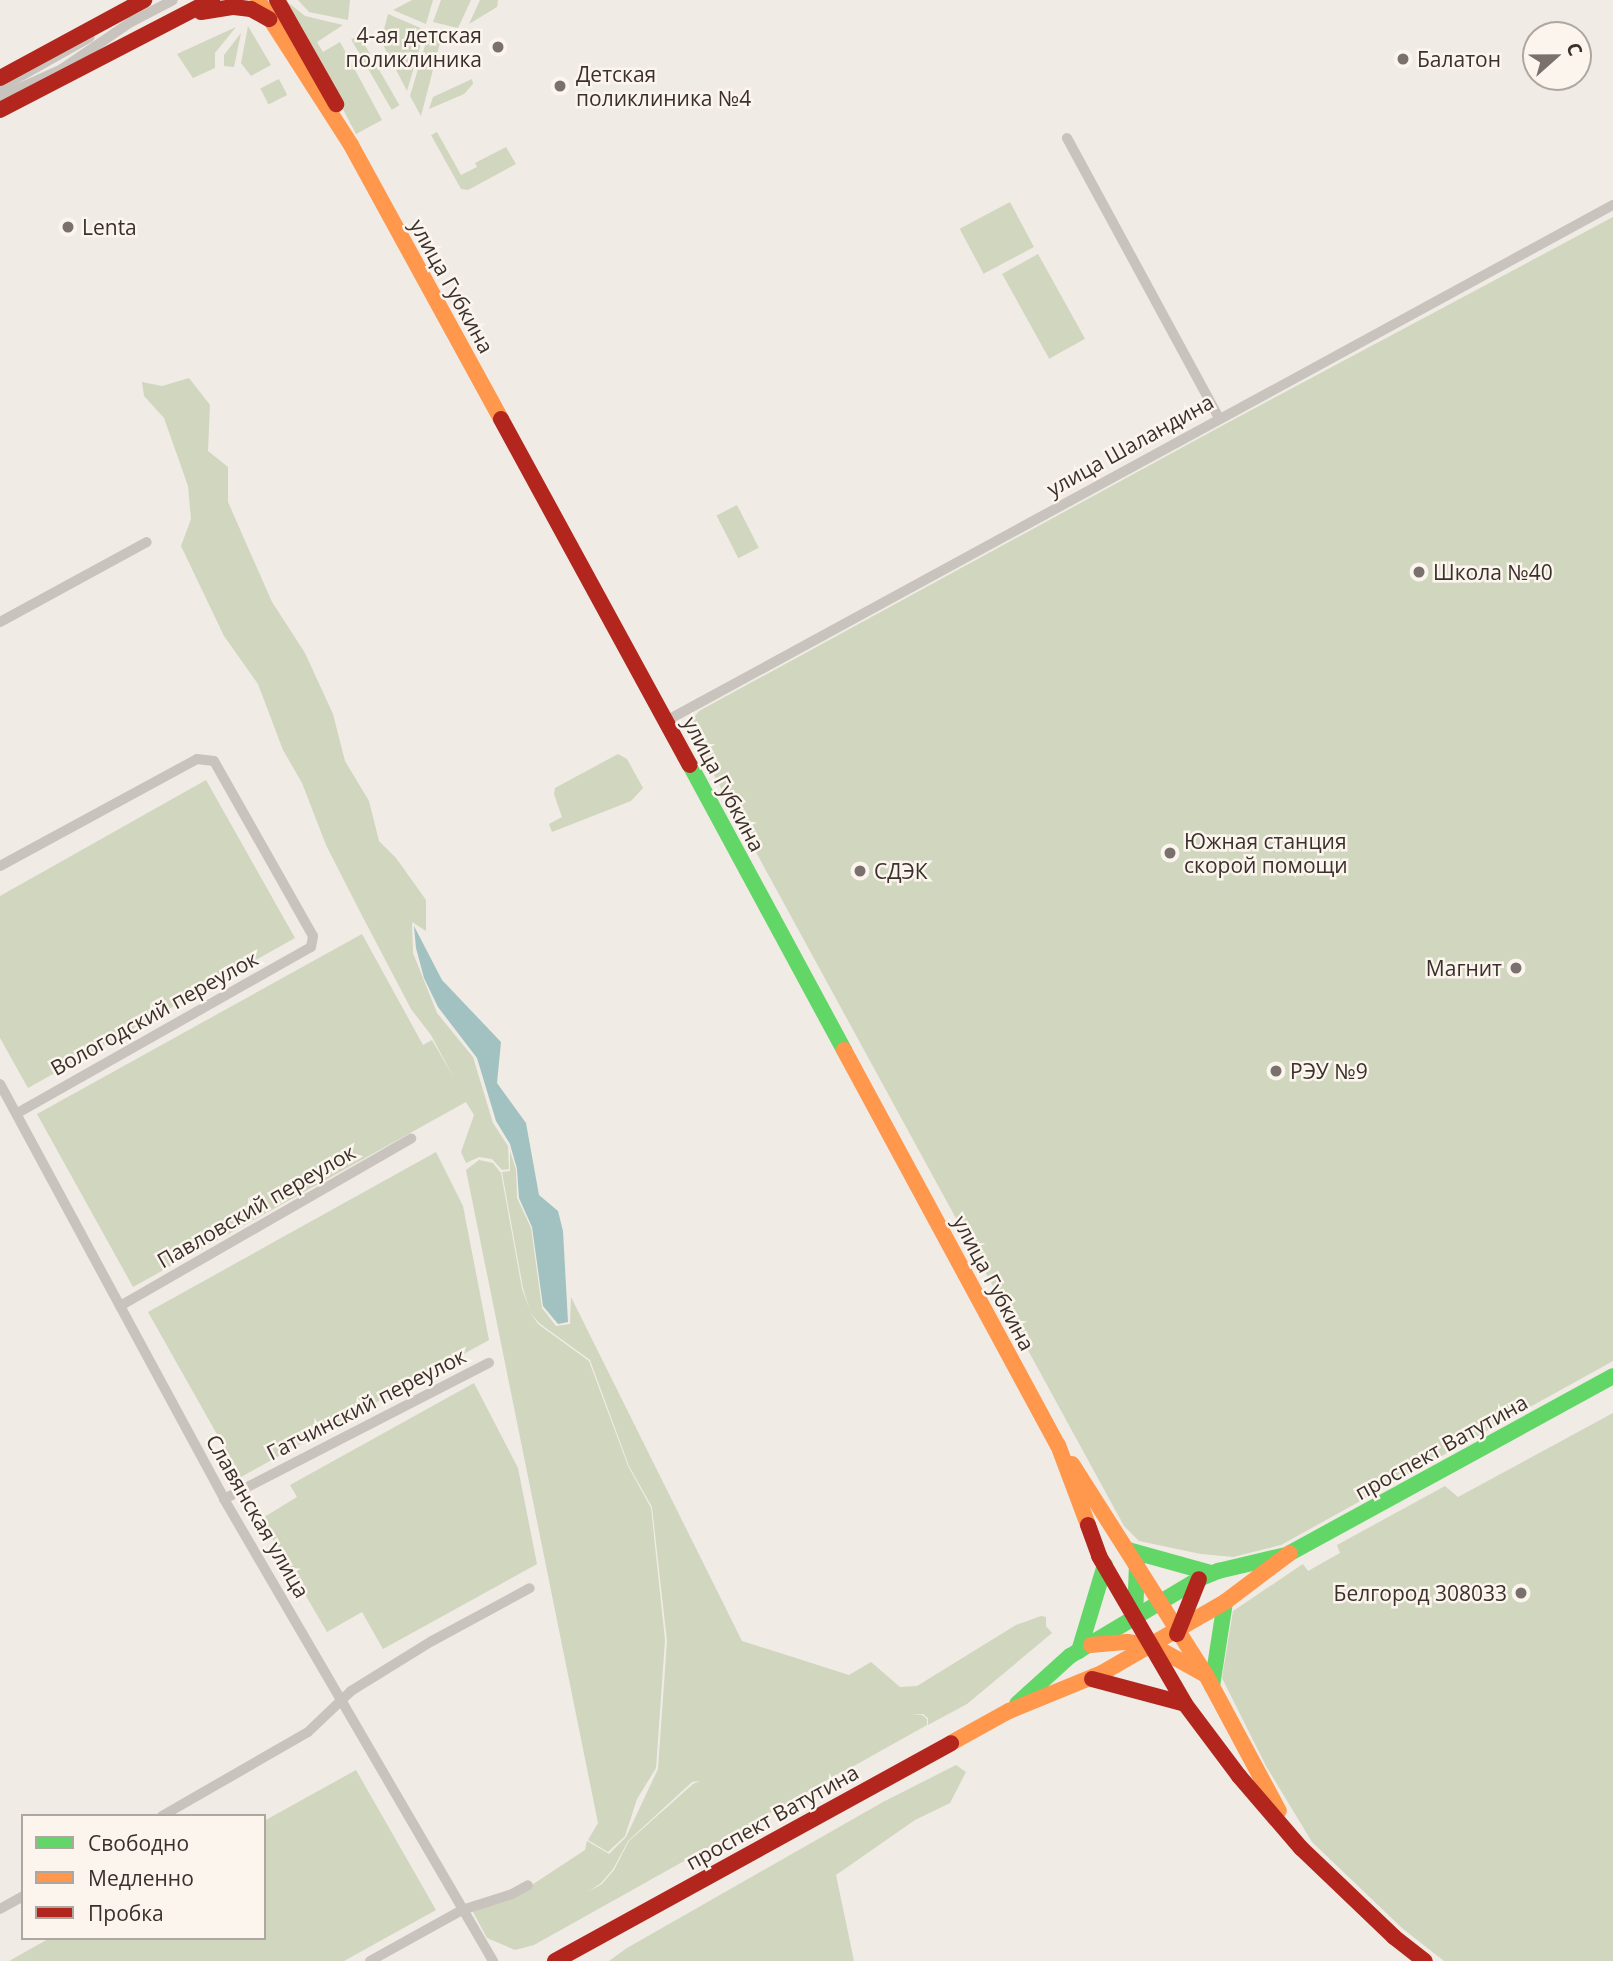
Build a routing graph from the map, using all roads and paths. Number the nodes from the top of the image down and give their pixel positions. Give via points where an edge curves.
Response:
1 (144, 0) edge
2 (153, 0) edge
3 (173, 0) edge
4 (212, 0) edge
5 (258, 0) edge
6 (277, 0) edge
7 (177, 18) junction
8 (268, 19) junction
9 (0, 78) edge
10 (0, 88) edge
11 (0, 97) edge
12 (0, 110) edge
13 (1067, 138) dead end
14 (351, 145) junction
15 (1613, 205) edge
16 (1219, 418) junction
17 (147, 542) dead end
18 (0, 622) edge
19 (666, 721) junction
20 (0, 866) edge
21 (0, 1084) edge
22 (17, 1113) junction
23 (411, 1139) dead end
24 (120, 1306) junction
25 (489, 1363) dead end
26 (1613, 1376) edge
27 (1058, 1445) junction
28 (225, 1499) junction
29 (1128, 1550) junction
30 (1289, 1554) junction
31 (1137, 1564) junction
32 (1108, 1570) junction
33 (1205, 1576) junction
34 (530, 1588) dead end
35 (1136, 1593) junction
36 (1161, 1602) junction
37 (1221, 1605) junction
38 (1185, 1608) junction
39 (1136, 1617) junction
40 (1178, 1630) junction
41 (1127, 1642) junction
42 (1152, 1645) junction
43 (1084, 1648) junction
44 (1171, 1654) junction
45 (1097, 1676) junction
46 (1209, 1681) junction
47 (1046, 1688) junction
48 (342, 1699) junction
49 (1183, 1699) junction
50 (165, 1814) edge
51 (1301, 1848) junction
52 (528, 1885) dead end
53 (21, 1897) edge
54 (0, 1909) edge
55 (462, 1910) junction
56 (370, 1961) edge
57 (493, 1961) edge
58 (555, 1961) edge
59 (1425, 1961) edge

1 - 9 main road
2 - 10 street
3 - 11 street via 62,69
4 - 7 main road
5 - 8 main road, улица Губкина
6 - 14 main road, улица Губкина via 339,109
7 - 8 main road via 234,7 251,9
7 - 12 main road
8 - 14 main road, улица Губкина
13 - 16 street
14 - 19 main road, улица Губкина
15 - 16 street, улица Шаландина
16 - 19 street, улица Шаландина
17 - 18 street
19 - 27 main road, улица Губкина
20 - 22 street, Вологодский переулок via 197,758 214,761 313,936 311,947
21 - 22 street, Славянская улица
22 - 24 street, Славянская улица
23 - 24 street, Павловский переулок
24 - 28 street, Славянская улица
25 - 28 street, Гатчинский переулок
26 - 30 main road, проспект Ватутина
27 - 29 main road, улица Губкина
27 - 32 main road, улица Губкина
28 - 48 street, Славянская улица
29 - 31 main road, улица Губкина
29 - 33 main road
30 - 33 main road, проспект Ватутина
30 - 37 main road, проспект Ватутина
31 - 32 main road via 1128,1576
31 - 35 main road
31 - 36 main road, улица Губкина
32 - 35 main road
32 - 39 main road, улица Губкина
32 - 43 main road
33 - 36 main road, проспект Ватутина
33 - 37 main road via 1201,1599
33 - 38 main road
34 - 48 street via 432,1641
35 - 36 main road
35 - 39 main road
36 - 38 main road
36 - 39 main road, проспект Ватутина
36 - 40 main road, улица Губкина
37 - 38 main road
37 - 40 main road, проспект Ватутина
37 - 46 main road
38 - 40 main road
39 - 41 main road
39 - 42 main road, улица Губкина
39 - 43 main road, проспект Ватутина
40 - 42 main road, проспект Ватутина
40 - 44 main road
40 - 46 main road, улица Губкина
41 - 42 main road
41 - 43 main road
41 - 45 main road via 1115,1662
42 - 44 main road
42 - 45 main road, проспект Ватутина
42 - 49 main road, улица Губкина
43 - 45 main road via 1105,1655
43 - 47 main road, проспект Ватутина
44 - 46 main road
44 - 49 main road
45 - 47 main road, проспект Ватутина
45 - 49 main road
46 - 49 main road via 1188,1675 1182,1681
46 - 51 main road, улица Губкина
47 - 58 main road, проспект Ватутина
48 - 50 street via 307,1732
48 - 55 street, Славянская улица
49 - 51 main road, улица Губкина via 1239,1776
51 - 59 main road, улица Губкина
52 - 55 street
53 - 54 street
55 - 56 street
55 - 57 street, Славянская улица

